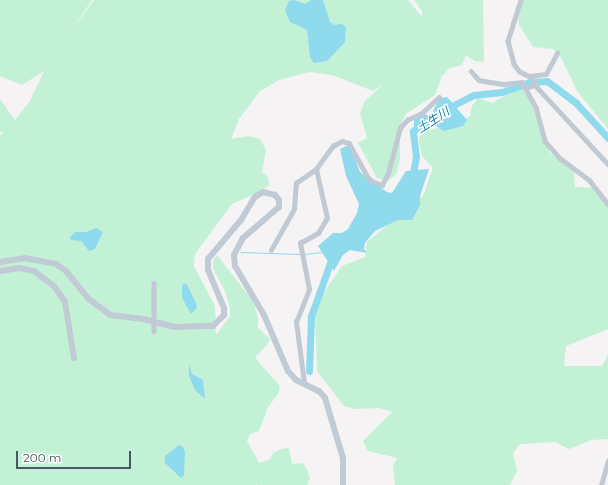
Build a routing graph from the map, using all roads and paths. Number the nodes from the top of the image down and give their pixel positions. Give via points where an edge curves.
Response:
1 (521, 0) edge
2 (557, 53) dead end
3 (471, 71) dead end
4 (532, 77) junction
5 (534, 85) junction
6 (524, 88) junction
7 (439, 97) dead end
8 (608, 164) edge
9 (316, 169) junction
10 (608, 204) edge
11 (271, 250) dead end
12 (0, 262) edge
13 (0, 271) edge
14 (154, 283) dead end
15 (154, 331) dead end
16 (74, 358) dead end
17 (304, 384) junction
18 (608, 461) edge
19 (343, 485) edge
20 (601, 485) edge

1 - 4 street via 508,46 519,71
2 - 4 street via 546,74
3 - 6 street via 479,80 504,84 522,82
4 - 5 street
5 - 6 street
5 - 8 street
6 - 10 street via 536,107 544,141 560,158 590,181
7 - 9 street via 422,114 403,123 384,183 378,185 372,181 351,146 342,141 333,146
9 - 11 street via 296,183 294,209
9 - 17 street via 327,218 318,233 300,243 309,289 296,322
12 - 17 street via 24,258 56,264 66,271 89,299 110,315 176,327 213,326 224,315 224,308 208,270 208,260 241,220 255,197 267,192 278,198 279,207 241,242 234,255 235,266 264,315 288,371
13 - 16 street via 19,268 34,271 54,286 65,302
14 - 15 street, bridge
17 - 19 street via 319,391 329,408 343,458
18 - 20 street

